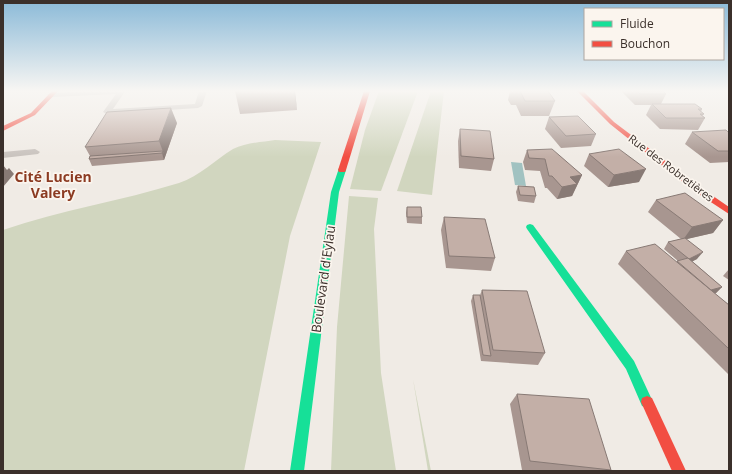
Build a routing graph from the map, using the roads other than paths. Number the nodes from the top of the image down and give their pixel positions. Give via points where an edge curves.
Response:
1 (34, 113) edge
2 (360, 113) edge
3 (602, 113) edge
4 (3, 129) edge
5 (35, 152) dead end
6 (3, 155) edge
7 (729, 210) edge
8 (530, 227) dead end
9 (297, 471) edge
10 (678, 471) edge

1 - 4 street
2 - 9 street, Boulevard d'Eylau via 336,192
3 - 7 street, Rue des Robretières via 696,189
5 - 6 lane
8 - 10 street via 630,365

